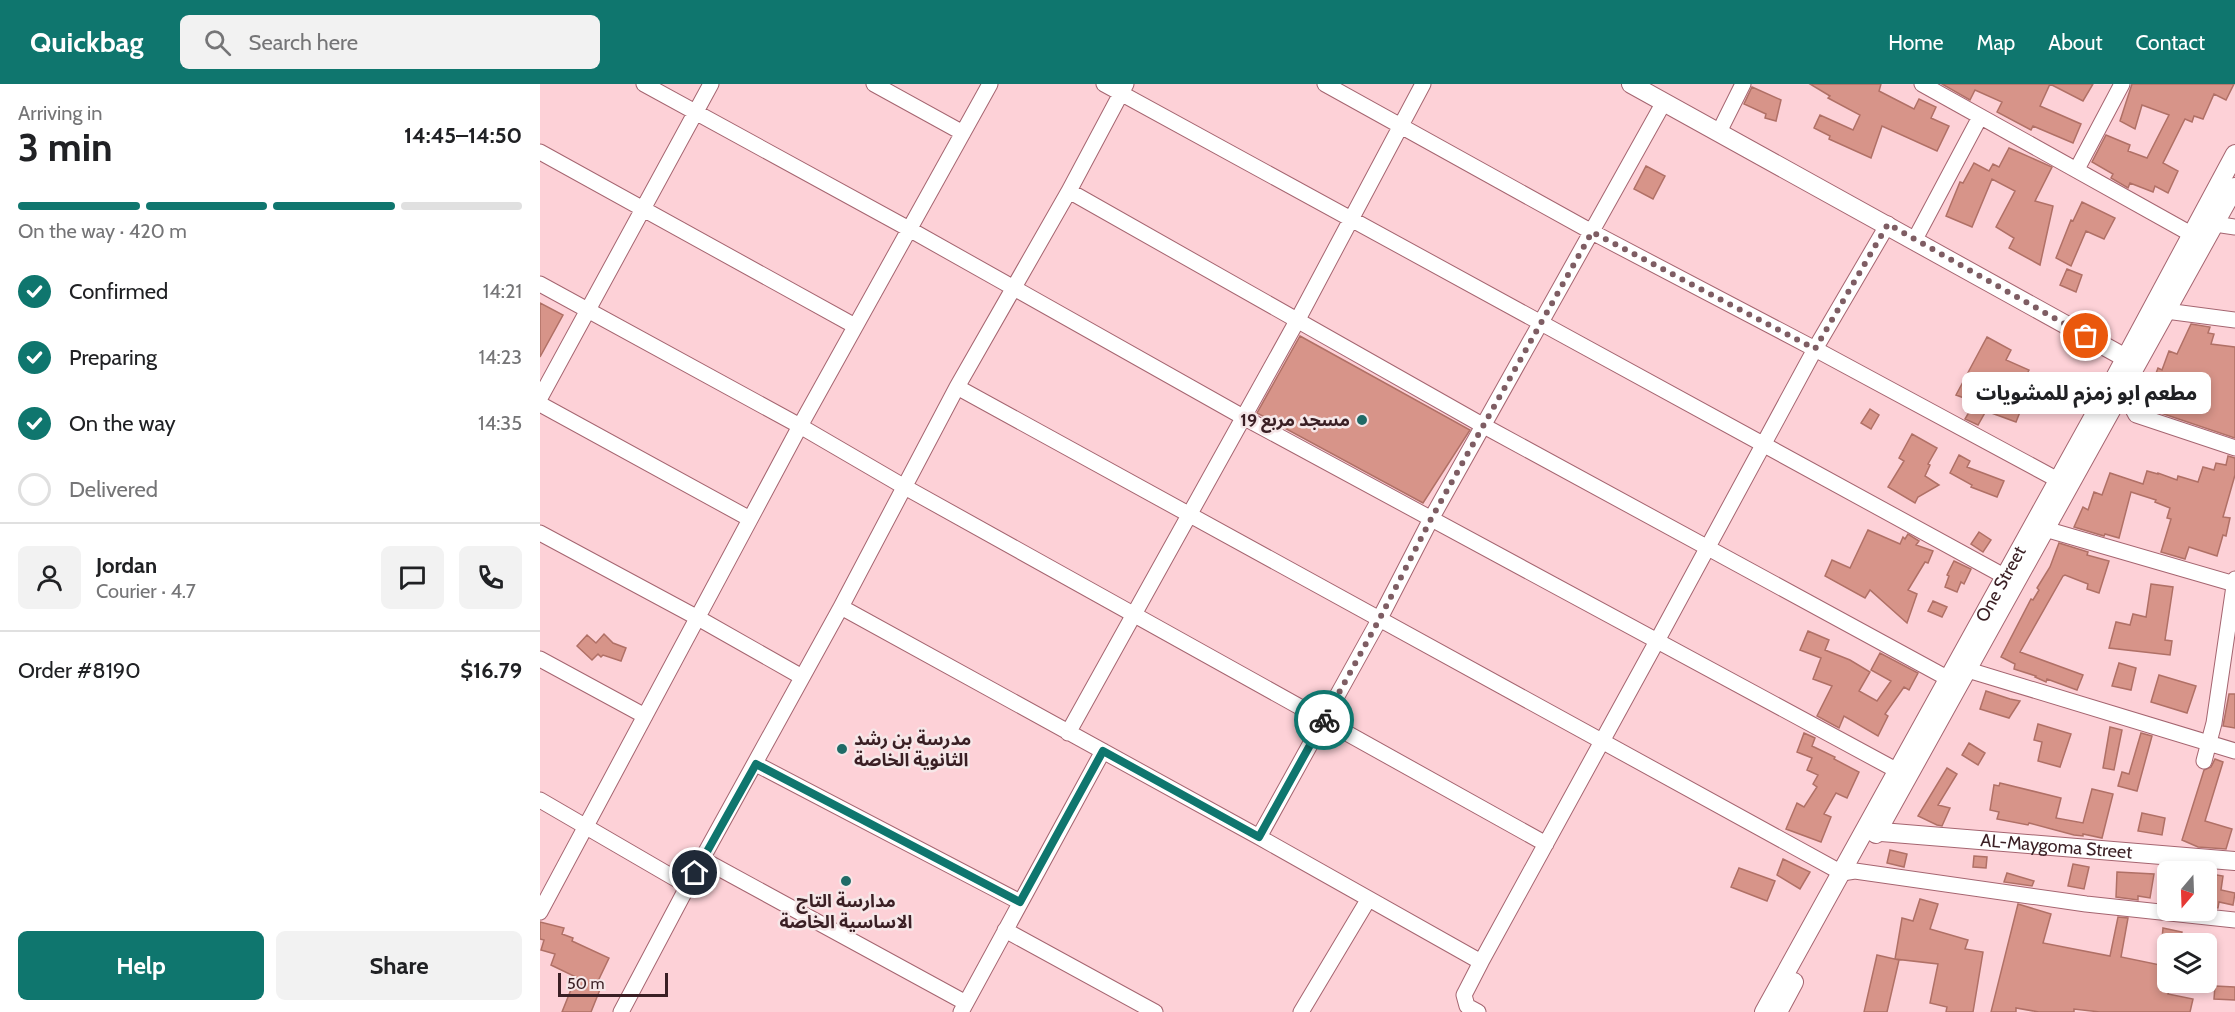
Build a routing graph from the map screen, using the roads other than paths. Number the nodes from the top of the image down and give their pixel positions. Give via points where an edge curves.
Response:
1 (644, 84) edge
2 (711, 84) edge
3 (874, 84) edge
4 (990, 84) edge
5 (1104, 84) edge
6 (1325, 84) edge
7 (1423, 84) edge
8 (1631, 84) edge
9 (1743, 84) edge
10 (1922, 84) edge
11 (2122, 84) edge
12 (1124, 89) edge
13 (1664, 102) junction
14 (696, 112) junction
15 (1980, 117) junction
16 (1400, 126) junction
17 (963, 132) junction
18 (1719, 132) junction
19 (540, 152) edge
20 (2235, 154) edge
21 (2076, 169) junction
22 (2231, 180) edge
23 (1069, 191) junction
24 (643, 208) junction
25 (1350, 220) junction
26 (1888, 224) junction
27 (2215, 224) junction
28 (2235, 227) edge
29 (909, 229) junction
30 (1592, 232) junction
31 (2191, 234) junction
32 (1914, 241) junction
33 (540, 284) edge
34 (1014, 288) junction
35 (588, 309) junction
36 (2166, 311) junction
37 (2235, 320) edge
38 (1297, 321) junction
39 (1539, 322) junction
40 (855, 326) junction
41 (1815, 349) junction
42 (2131, 361) junction
43 (957, 387) junction
44 (2117, 387) junction
45 (540, 398) edge
46 (540, 404) edge
47 (1243, 417) junction
48 (800, 426) junction
49 (1484, 426) junction
50 (1763, 445) junction
51 (2235, 448) edge
52 (2058, 480) junction
53 (903, 486) junction
54 (1189, 516) junction
55 (750, 519) junction
56 (1431, 519) junction
57 (2045, 530) junction
58 (540, 532) edge
59 (1708, 547) junction
60 (2004, 576) junction
61 (2235, 582) edge
62 (841, 607) junction
63 (1132, 614) junction
64 (698, 618) junction
65 (1379, 620) junction
66 (1657, 641) junction
67 (540, 658) edge
68 (1968, 670) junction
69 (802, 677) junction
70 (1947, 678) junction
71 (645, 716) junction
72 (1324, 720) junction
73 (1068, 733) junction
74 (1602, 741) junction
75 (2210, 742) junction
76 (1103, 751) junction
77 (2235, 751) edge
78 (2204, 761) dead end
79 (756, 764) junction
80 (1896, 770) junction
81 (540, 800) edge
82 (587, 826) junction
83 (1871, 832) junction
84 (1259, 837) junction
85 (1546, 844) junction
86 (702, 859) junction
87 (2235, 861) edge
88 (1848, 872) junction
89 (688, 886) junction
90 (1368, 900) junction
91 (1020, 902) junction
92 (540, 912) edge
93 (2235, 920) edge
94 (1005, 930) junction
95 (1480, 962) junction
96 (964, 1008) edge
97 (621, 1012) edge
98 (1155, 1012) edge
99 (1301, 1012) edge
100 (1478, 1012) edge
101 (1764, 1012) edge
102 (1778, 1012) edge

1 - 14 street
2 - 14 street
3 - 17 street
4 - 17 street
5 - 12 street
6 - 16 street
7 - 16 street
8 - 13 street
9 - 18 street
10 - 15 street
11 - 21 street
12 - 23 street
12 - 25 street
13 - 18 street
13 - 30 street
14 - 24 street
14 - 29 street
15 - 21 street
15 - 32 street
16 - 25 street
16 - 30 street
17 - 29 street
18 - 26 street
19 - 24 street
20 - 22 street, One Street
21 - 31 street
22 - 27 street, One Street
22 - 31 street, One Street
23 - 34 street
23 - 38 street
24 - 35 street
24 - 40 street
25 - 38 street
25 - 39 street
26 - 32 street
26 - 41 street
27 - 28 street
27 - 36 street, One Street
29 - 34 street
29 - 40 street
30 - 39 street
30 - 41 street
31 - 42 street, One Street
32 - 42 street
33 - 35 street
34 - 43 street
34 - 47 street
35 - 45 street
35 - 48 street
36 - 37 street
36 - 42 street, One Street
38 - 47 street
38 - 49 street
39 - 49 street
39 - 50 street
40 - 48 street
41 - 50 street
41 - 52 street
42 - 44 street, One Street
43 - 53 street
43 - 54 street
44 - 51 street via 2136,415
44 - 52 street, One Street
44 - 57 street, One Street
46 - 55 street
47 - 54 street
47 - 56 street
48 - 53 street
48 - 55 street
49 - 56 street
49 - 59 street
50 - 59 street
50 - 60 street
52 - 60 street, One Street
53 - 62 street
53 - 63 street
54 - 63 street
54 - 65 street
55 - 64 street
56 - 65 street
56 - 66 street
57 - 61 street
57 - 68 street, One Street
58 - 64 street
59 - 66 street
59 - 70 street
60 - 70 street, One Street
61 - 75 street
62 - 69 street
62 - 73 street
63 - 72 street
63 - 73 street
64 - 69 street
64 - 71 street
65 - 72 street
65 - 74 street
66 - 74 street
66 - 80 street
67 - 71 street
68 - 75 street
68 - 83 street, One Street
69 - 79 street
70 - 80 street, One Street
71 - 82 street
72 - 84 street
72 - 85 street
73 - 76 street
74 - 85 street
74 - 88 street
75 - 77 street
75 - 78 street
76 - 84 street
76 - 91 street
79 - 86 street
79 - 91 street
80 - 83 street, One Street
81 - 82 street
82 - 89 street
82 - 92 street
83 - 87 street, AL-Maygoma Street
83 - 88 street, One Street
84 - 90 street
85 - 95 street
86 - 89 street
86 - 96 street
88 - 93 street
88 - 101 street, One Street
88 - 102 street, One Street
89 - 97 street
90 - 95 street
90 - 99 street
91 - 94 street
94 - 96 street
94 - 98 street
95 - 100 street via 1464,995 1467,1006

